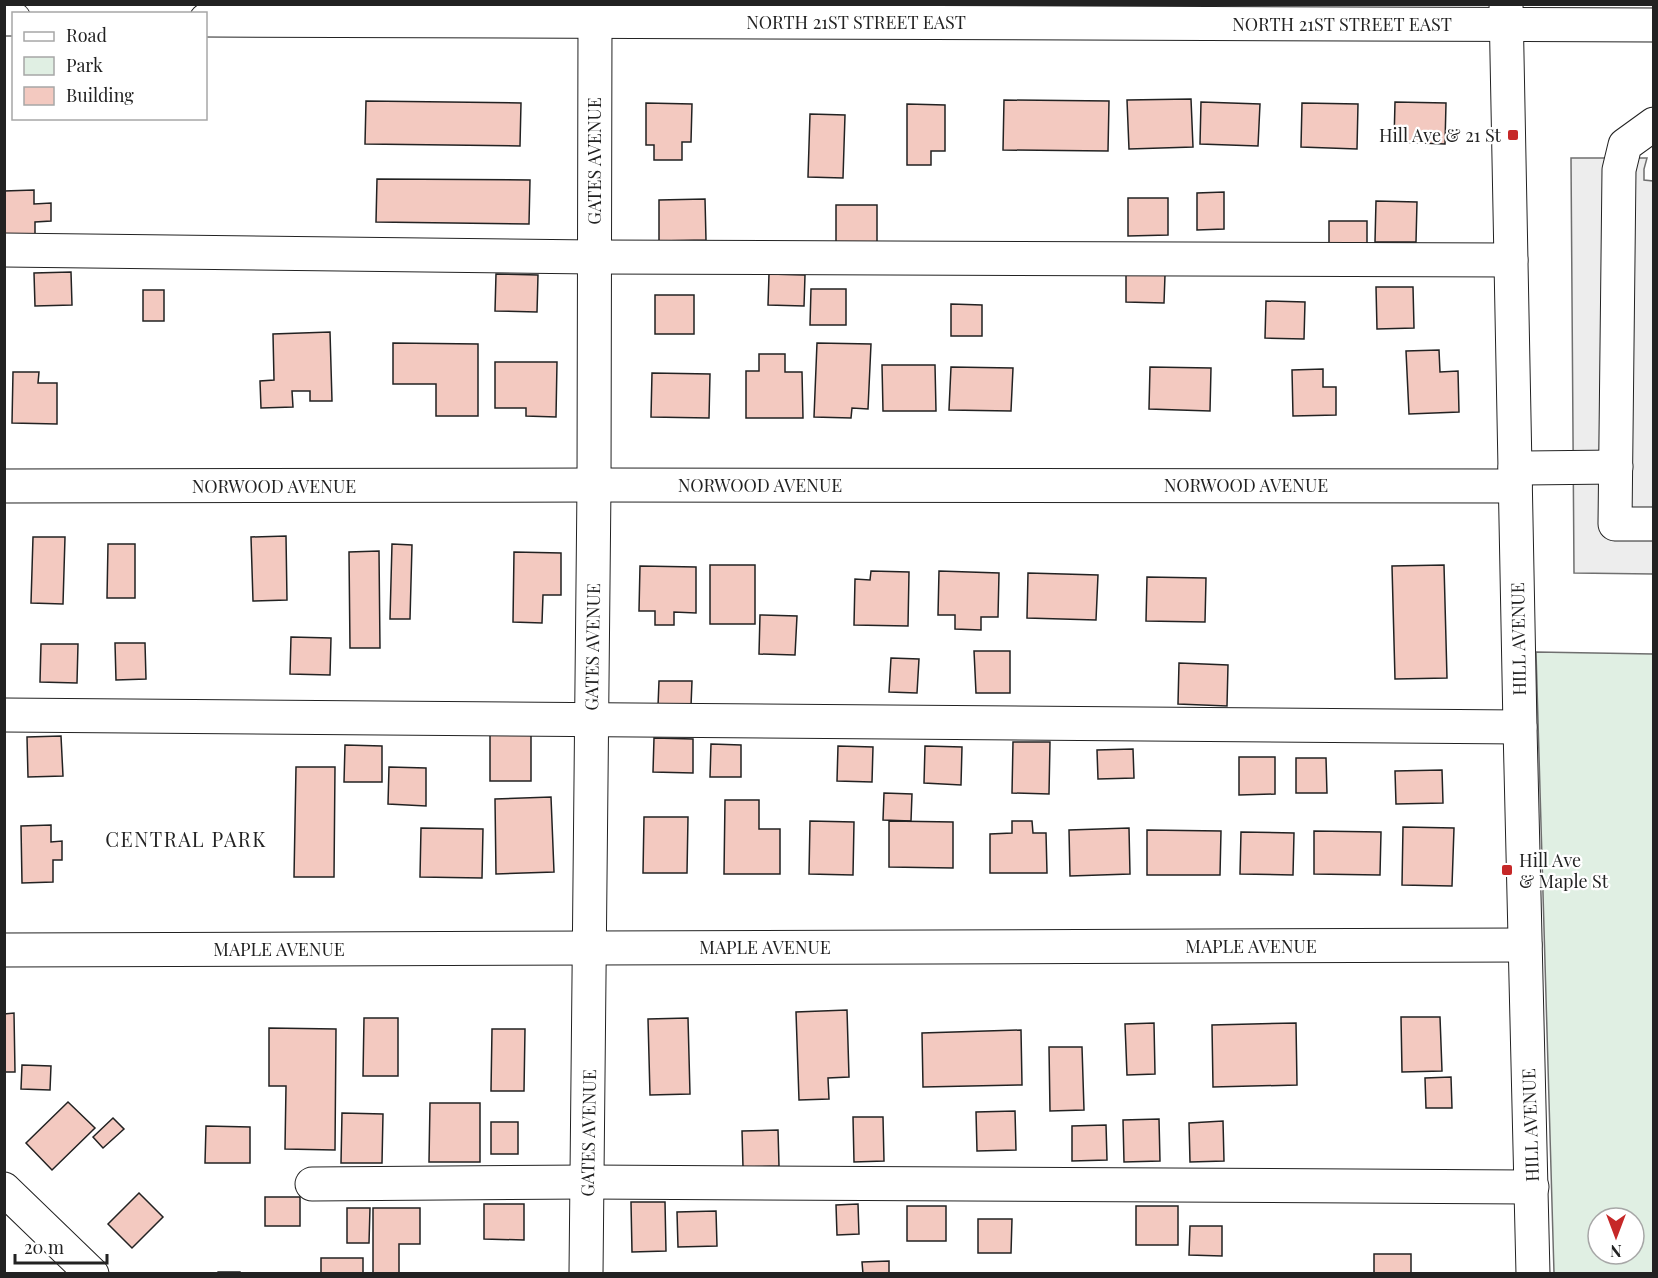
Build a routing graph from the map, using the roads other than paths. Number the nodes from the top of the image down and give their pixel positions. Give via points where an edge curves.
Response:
1 (1506, 14) edge
2 (207, 20) edge
3 (595, 21) junction
4 (1653, 25) edge
5 (1653, 124) edge
6 (4, 250) edge
7 (594, 257) junction
8 (1511, 260) junction
9 (1616, 467) junction
10 (1515, 477) junction
11 (594, 485) junction
12 (4, 486) edge
13 (1653, 524) edge
14 (4, 715) edge
15 (592, 718) junction
16 (1520, 727) junction
17 (1525, 945) junction
18 (590, 948) junction
19 (4, 950) edge
20 (587, 1182) junction
21 (312, 1184) dead end
22 (1532, 1186) junction
23 (4, 1188) edge
24 (92, 1274) edge
25 (586, 1274) edge
26 (1533, 1274) edge

1 - 3 street, NORTH 21ST STREET EAST
1 - 4 street, NORTH 21ST STREET EAST
1 - 8 street, HILL AVENUE
2 - 3 street, NORTH 21ST STREET EAST
3 - 7 street, GATES AVENUE
5 - 9 street via 1625,145 1619,170
6 - 7 street
7 - 8 street
7 - 11 street, GATES AVENUE
8 - 10 street, HILL AVENUE
9 - 10 street, NORWOOD AVENUE
9 - 13 street via 1615,524
10 - 11 street, NORWOOD AVENUE
10 - 16 street, HILL AVENUE
11 - 12 street, NORWOOD AVENUE
11 - 15 street, GATES AVENUE
14 - 15 street
15 - 16 street
15 - 18 street, GATES AVENUE
16 - 17 street, HILL AVENUE
17 - 18 street, MAPLE AVENUE
17 - 22 street, HILL AVENUE
18 - 19 street, MAPLE AVENUE
18 - 20 street, GATES AVENUE
20 - 21 street
20 - 22 street
20 - 25 street, GATES AVENUE
22 - 26 street, HILL AVENUE
23 - 24 street

